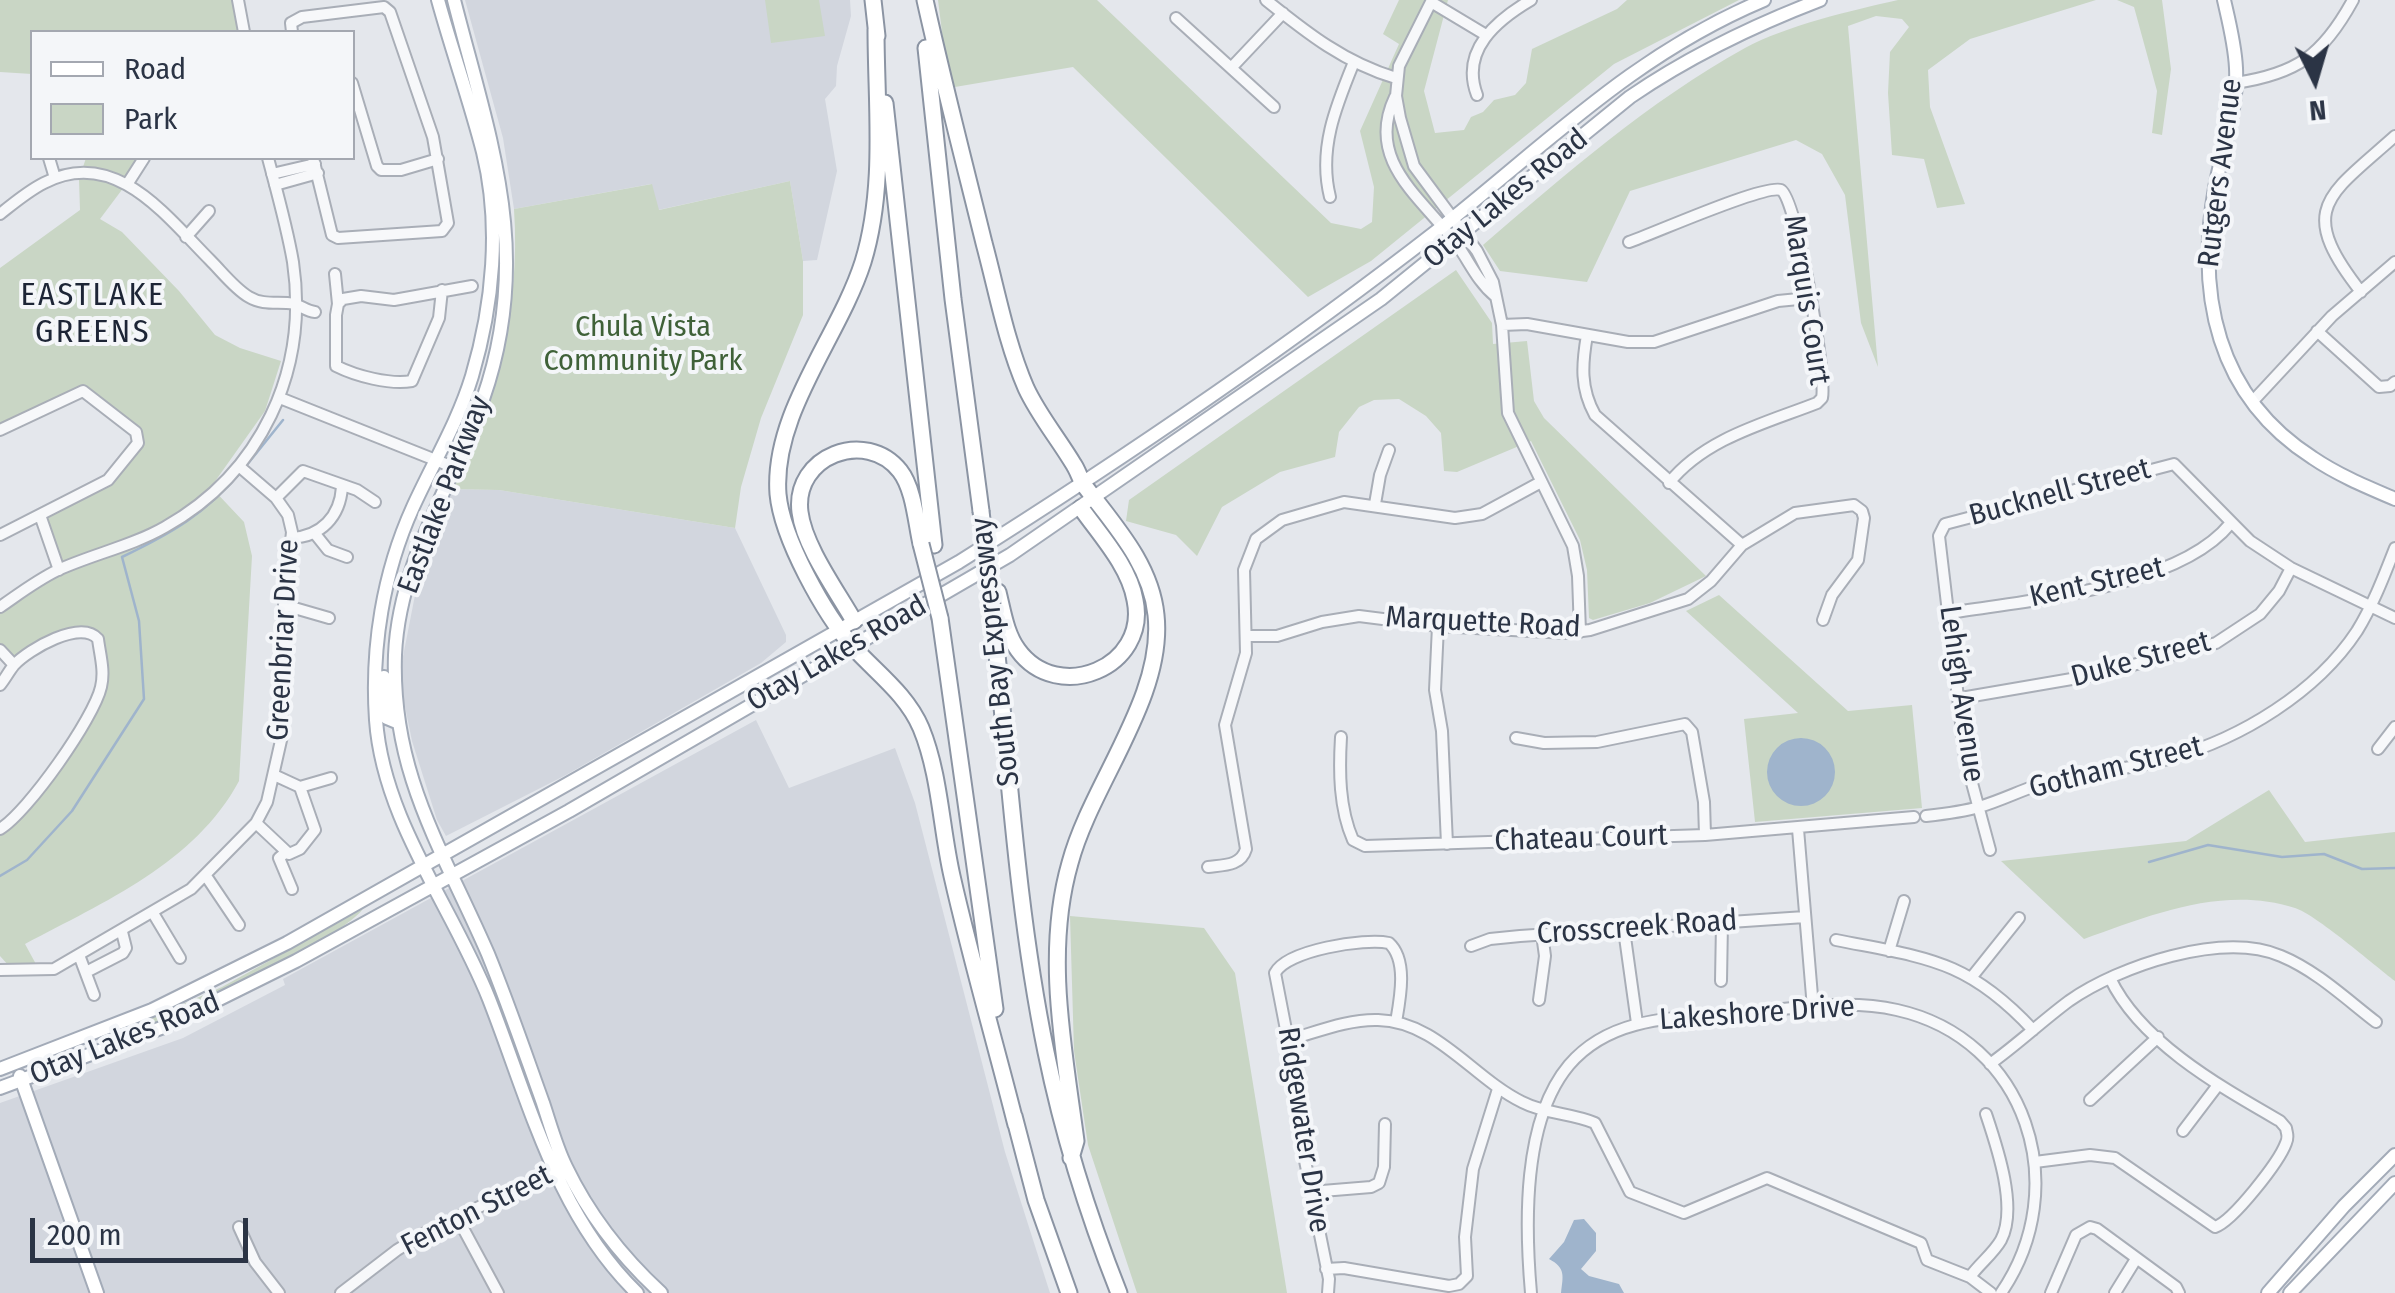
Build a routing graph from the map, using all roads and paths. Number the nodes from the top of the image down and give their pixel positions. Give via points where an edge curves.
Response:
1 (238, 0) edge
2 (438, 0) edge
3 (454, 0) edge
4 (873, 0) edge
5 (923, 0) edge
6 (1266, 0) edge
7 (1531, 0) edge
8 (1764, 0) edge
9 (1820, 0) edge
10 (2224, 0) edge
11 (2353, 0) edge
12 (1431, 1) edge
13 (1283, 13) junction
14 (1176, 18) dead end
15 (291, 28) edge
16 (876, 29) junction
17 (244, 30) edge
18 (1486, 35) junction
19 (1354, 62) junction
20 (1232, 67) junction
21 (1396, 78) junction
22 (2235, 83) junction
23 (355, 93) edge
24 (1477, 95) dead end
25 (1396, 96) junction
26 (1274, 108) dead end
27 (2395, 136) edge
28 (50, 160) edge
29 (143, 160) edge
30 (268, 160) edge
31 (438, 160) junction
32 (316, 165) edge
33 (487, 175) junction
34 (55, 178) junction
35 (273, 179) junction
36 (128, 183) junction
37 (1330, 197) dead end
38 (505, 204) junction
39 (210, 211) dead end
40 (0, 214) edge
41 (1446, 222) junction
42 (186, 236) junction
43 (1460, 238) junction
44 (1629, 242) dead end
45 (2395, 262) edge
46 (336, 274) dead end
47 (472, 286) dead end
48 (442, 290) junction
49 (2360, 292) junction
50 (1809, 298) junction
51 (296, 304) junction
52 (337, 309) junction
53 (1502, 325) junction
54 (2317, 331) junction
55 (1588, 335) junction
56 (2395, 382) edge
57 (280, 398) junction
58 (2252, 402) junction
59 (0, 430) edge
60 (1389, 450) dead end
61 (435, 460) junction
62 (240, 467) junction
63 (453, 467) junction
64 (1082, 482) junction
65 (1541, 482) junction
66 (1669, 483) junction
67 (342, 487) junction
68 (276, 498) junction
69 (2395, 499) edge
70 (375, 502) dead end
71 (1088, 503) junction
72 (1375, 504) junction
73 (40, 515) junction
74 (2230, 524) junction
75 (0, 535) edge
76 (316, 535) junction
77 (1939, 536) joint
78 (292, 538) junction
79 (927, 545) junction
80 (1742, 545) junction
81 (2395, 548) edge
82 (347, 557) dead end
83 (2291, 568) junction
84 (59, 570) junction
85 (995, 599) junction
86 (284, 605) junction
87 (2371, 606) junction
88 (0, 607) edge
89 (1950, 613) junction
90 (381, 615) junction
91 (328, 618) dead end
92 (2395, 618) edge
93 (1823, 620) dead end
94 (847, 625) junction
95 (1438, 626) junction
96 (1580, 632) junction
97 (1248, 636) junction
98 (852, 646) junction
99 (0, 650) edge
100 (14, 665) junction
101 (0, 685) edge
102 (1960, 698) junction
103 (399, 723) junction
104 (2395, 727) edge
105 (1341, 737) dead end
106 (1516, 738) dead end
107 (2378, 749) dead end
108 (274, 774) junction
109 (331, 778) dead end
110 (300, 787) junction
111 (1977, 808) junction
112 (1920, 817) joint
113 (256, 823) junction
114 (0, 828) edge
115 (1798, 829) junction
116 (1705, 835) junction
117 (1447, 844) junction
118 (1990, 850) dead end
119 (286, 853) junction
120 (440, 854) junction
121 (424, 865) junction
122 (1208, 866) dead end
123 (206, 876) junction
124 (451, 876) junction
125 (434, 884) junction
126 (292, 889) dead end
127 (1904, 901) dead end
128 (153, 912) junction
129 (1805, 917) junction
130 (2020, 918) dead end
131 (1722, 923) junction
132 (239, 925) dead end
133 (1624, 930) junction
134 (122, 932) junction
135 (1542, 934) junction
136 (1836, 940) dead end
137 (1471, 946) dead end
138 (1889, 950) junction
139 (80, 955) junction
140 (180, 958) dead end
141 (0, 970) edge
142 (88, 972) junction
143 (1971, 978) junction
144 (2110, 978) junction
145 (1721, 981) dead end
146 (94, 995) dead end
147 (1539, 1000) dead end
148 (1814, 1008) junction
149 (1396, 1022) junction
150 (2376, 1022) dead end
151 (1637, 1023) junction
152 (2033, 1030) junction
153 (2158, 1037) junction
154 (1288, 1040) junction
155 (16, 1064) junction
156 (1990, 1064) junction
157 (0, 1069) edge
158 (22, 1082) junction
159 (2218, 1085) junction
160 (0, 1088) edge
161 (1498, 1089) junction
162 (2090, 1100) dead end
163 (1544, 1111) junction
164 (1986, 1114) dead end
165 (1385, 1124) dead end
166 (1016, 1125) junction
167 (2183, 1132) dead end
168 (2395, 1156) edge
169 (1072, 1158) junction
170 (2035, 1162) junction
171 (560, 1168) junction
172 (2395, 1184) edge
173 (1310, 1192) junction
174 (457, 1217) junction
175 (239, 1227) dead end
176 (2136, 1259) junction
177 (1326, 1269) junction
178 (1970, 1277) junction
179 (97, 1293) edge
180 (279, 1293) edge
181 (341, 1293) edge
182 (498, 1293) edge
183 (637, 1293) edge
184 (661, 1293) edge
185 (1069, 1293) edge
186 (1119, 1293) edge
187 (1328, 1293) edge
188 (1531, 1293) edge
189 (1992, 1293) edge
190 (2001, 1293) edge
191 (2051, 1293) edge
192 (2115, 1293) edge
193 (2179, 1293) edge
194 (2268, 1293) edge
195 (2290, 1293) edge

1 - 17 street
2 - 33 main road, Eastlake Parkway
3 - 38 main road, Eastlake Parkway
4 - 16 highway, South Bay Expressway
5 - 64 highway via 1015,360
5 - 85 highway, South Bay Expressway, bridge via 949,266
6 - 13 street
7 - 18 street
8 - 41 main road, Otay Lakes Road via 1650,59
9 - 43 main road, Otay Lakes Road via 1662,75
10 - 22 main road, Rutgers Avenue
11 - 22 street via 2337,30 2307,60 2274,76
12 - 18 street
12 - 21 street
13 - 19 street
13 - 20 street
14 - 20 street
15 - 31 street via 302,17 384,7 390,12
16 - 79 highway, South Bay Expressway
16 - 94 highway via 878,168 870,231 852,291 789,424 778,476 790,540
18 - 24 street via 1472,76
19 - 21 street
19 - 37 street via 1329,136
20 - 26 street
21 - 25 street
22 - 58 main road, Rutgers Avenue via 2214,199 2208,284 2218,332
23 - 31 street via 382,170
25 - 41 street via 1406,147
25 - 41 street via 1386,117 1386,142 1409,189
27 - 49 street via 2336,189 2326,209 2330,249
28 - 34 street
29 - 36 street
30 - 35 street
31 - 32 street via 446,228 338,238
32 - 35 street
33 - 38 main road
33 - 61 main road, Eastlake Parkway via 493,247 482,332 458,416
34 - 36 street via 93,173
34 - 40 street
35 - 51 street
36 - 42 street
38 - 63 main road, Eastlake Parkway via 503,328 483,399
39 - 42 street
41 - 43 street
41 - 64 main road, Otay Lakes Road
42 - 51 street via 246,296
43 - 53 street via 1484,287 1496,296
43 - 71 main road, Otay Lakes Road
44 - 50 street, Marquis Court via 1782,190 1792,207
45 - 49 street
46 - 52 street
47 - 48 street
48 - 52 street via 394,300 343,299
48 - 52 street via 439,318 407,383 336,366
49 - 54 street
50 - 55 street via 1654,342
50 - 66 street, Marquis Court via 1820,400 1709,449
51 - 52 street via 304,311
51 - 57 street
53 - 55 street
53 - 65 street via 1508,413
54 - 56 street via 2379,386
54 - 58 street
55 - 66 street via 1586,399 1599,420
57 - 61 street
57 - 62 street
58 - 69 main road, Rutgers Avenue via 2309,456
59 - 73 street via 82,391 136,432 138,444 112,476
60 - 72 street
61 - 63 street
61 - 90 main road, Eastlake Parkway via 396,552
62 - 68 street, Greenbriar Drive
62 - 84 street via 162,530
63 - 103 main road, Eastlake Parkway via 399,615
64 - 71 highway
64 - 94 main road, Otay Lakes Road
65 - 72 street via 1472,517
65 - 96 street via 1572,546
66 - 80 street
67 - 68 street via 304,471
67 - 70 street
67 - 76 street
68 - 78 street, Greenbriar Drive
71 - 85 highway via 1136,600 1133,634 1119,657 1082,677 1040,670 1015,646
71 - 98 main road, Otay Lakes Road
71 - 169 highway via 1138,558 1155,607 1157,641 1150,680 1082,826 1063,890 1058,963 1076,1140
72 - 97 street via 1334,504 1282,520 1260,536 1244,570
73 - 75 street
73 - 84 street
74 - 77 street, Bucknell Street via 2174,464 1957,520
74 - 83 street
74 - 89 street, Kent Street via 2204,550 2170,567
76 - 78 street
76 - 82 street via 328,550
77 - 89 street, Lehigh Avenue
78 - 86 street, Greenbriar Drive
79 - 94 highway via 906,482 889,461 850,450 814,467 800,497 802,522
79 - 166 highway, South Bay Expressway, bridge
80 - 93 street, Marquette Road via 1794,512 1859,508 1864,518 1858,560
80 - 96 street, Marquette Road via 1688,599
81 - 87 street, Gotham Street
83 - 87 street
83 - 102 street, Duke Street via 2267,606 2216,643 2095,676
84 - 88 street
85 - 169 highway, South Bay Expressway via 1032,970
86 - 91 street
86 - 108 street, Greenbriar Drive via 282,736
87 - 92 street
87 - 111 street, Gotham Street via 2314,680 2225,738 2152,763 2047,782
89 - 102 street, Lehigh Avenue
90 - 103 main road via 386,713
90 - 121 main road, Eastlake Parkway via 375,675 380,755
94 - 98 highway
94 - 120 main road, Otay Lakes Road
95 - 96 street, Marquette Road
95 - 97 street, Marquette Road via 1353,616 1277,636
95 - 117 street via 1435,690
97 - 122 street via 1225,725 1246,849 1235,863
98 - 124 main road, Otay Lakes Road
98 - 166 highway via 902,696 925,738
99 - 100 street
100 - 101 street
100 - 114 street via 41,645 83,631 94,634 102,683 93,708 31,800
102 - 111 street, Lehigh Avenue
103 - 120 main road, Eastlake Parkway via 408,772
104 - 107 street
105 - 117 street, Chateau Court via 1340,786 1353,840 1365,846
106 - 116 street via 1597,742 1684,724 1692,732
108 - 110 street
108 - 113 street, Greenbriar Drive
109 - 110 street
110 - 119 street via 315,830 300,849
111 - 112 street, Gotham Street
111 - 118 street, Lehigh Avenue
112 - 115 street, Chateau Court
113 - 119 street
113 - 123 street, Greenbriar Drive
115 - 116 street, Chateau Court
115 - 129 street
116 - 117 street, Chateau Court
119 - 126 street via 280,866
120 - 121 main road, Otay Lakes Road
120 - 124 main road, Eastlake Parkway
121 - 125 main road, Eastlake Parkway
121 - 155 main road, Otay Lakes Road via 218,979
123 - 128 street, Greenbriar Drive
123 - 132 street
124 - 125 main road, Otay Lakes Road
124 - 171 main road, Eastlake Parkway via 506,1002
125 - 158 main road, Otay Lakes Road via 225,998
125 - 171 main road, Eastlake Parkway
127 - 138 street
128 - 134 street, Greenbriar Drive
128 - 140 street
129 - 131 street, Crosscreek Road
129 - 148 street
130 - 143 street
131 - 133 street, Crosscreek Road
131 - 145 street
133 - 135 street, Crosscreek Road
133 - 151 street
134 - 139 street, Greenbriar Drive
134 - 142 street via 123,953
135 - 137 street, Crosscreek Road
135 - 147 street
136 - 138 street
138 - 143 street via 1942,962
139 - 141 street, Greenbriar Drive via 54,969
139 - 142 street
142 - 146 street
143 - 152 street
144 - 150 street via 2194,950 2250,948 2303,967
144 - 152 street
144 - 153 street
148 - 151 street, Lakeshore Drive
148 - 156 street, Lakeshore Drive via 1858,1005 1908,1013 1958,1036
149 - 154 street via 1356,1022
149 - 154 street, Ridgewater Drive via 1398,955 1389,943 1340,945 1287,959 1277,968
149 - 161 street via 1434,1038
151 - 163 street, Lakeshore Drive via 1587,1046 1554,1086
152 - 156 street
153 - 159 street
153 - 162 street
154 - 173 street, Ridgewater Drive
155 - 157 main road, Otay Lakes Road
155 - 158 main road
156 - 170 street, Lakeshore Drive via 2022,1114
158 - 160 main road, Otay Lakes Road
158 - 179 main road
159 - 167 street
159 - 170 street via 2286,1128 2286,1145 2224,1224 2207,1224 2115,1158
161 - 163 street
161 - 177 street via 1473,1169 1463,1281 1450,1286
163 - 178 street via 1595,1123 1630,1192 1684,1213 1768,1178 1920,1243 1927,1260
163 - 188 street, Lakeshore Drive via 1526,1215
164 - 178 street via 1999,1156 2007,1226
165 - 173 street via 1379,1183
166 - 185 highway, South Bay Expressway
168 - 194 main road
169 - 186 highway, South Bay Expressway
170 - 190 street, Lakeshore Drive via 2027,1246
171 - 174 street, Fenton Street
171 - 183 main road, Eastlake Parkway via 583,1226
171 - 184 main road, Eastlake Parkway via 608,1238
172 - 195 main road
173 - 177 street, Ridgewater Drive
174 - 181 street, Fenton Street via 397,1250
174 - 182 street
175 - 180 street
176 - 191 street via 2097,1228 2080,1230
176 - 192 street
176 - 193 street
177 - 187 street, Ridgewater Drive
178 - 189 street

